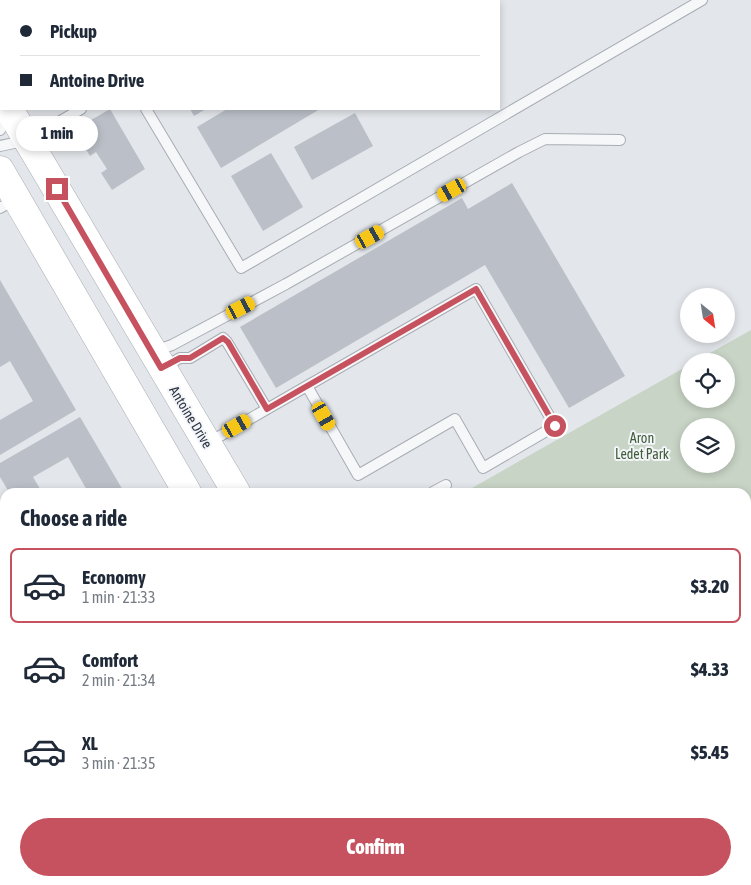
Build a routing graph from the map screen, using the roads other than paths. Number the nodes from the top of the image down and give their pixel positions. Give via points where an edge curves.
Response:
1 (702, 0) edge
2 (8, 110) edge
3 (79, 110) edge
4 (147, 110) edge
5 (28, 140) junction
6 (620, 140) dead end
7 (0, 146) edge
8 (0, 170) edge
9 (8, 203) edge
10 (157, 360) junction
11 (307, 386) junction
12 (267, 409) junction
13 (207, 444) junction
14 (446, 485) dead end
15 (185, 488) edge
16 (234, 488) edge
17 (440, 488) edge

1 - 4 lane via 241,268
2 - 5 main road, Antoine Drive
3 - 5 lane
5 - 7 lane
5 - 10 main road, Antoine Drive
6 - 10 lane via 545,139 172,346
8 - 9 main road
9 - 15 main road
10 - 12 lane via 190,358 223,338
10 - 13 main road, Antoine Drive
11 - 11 lane via 358,475 455,419 483,468 555,426 476,289
11 - 12 lane
12 - 13 lane
13 - 16 main road, Antoine Drive
14 - 17 lane

